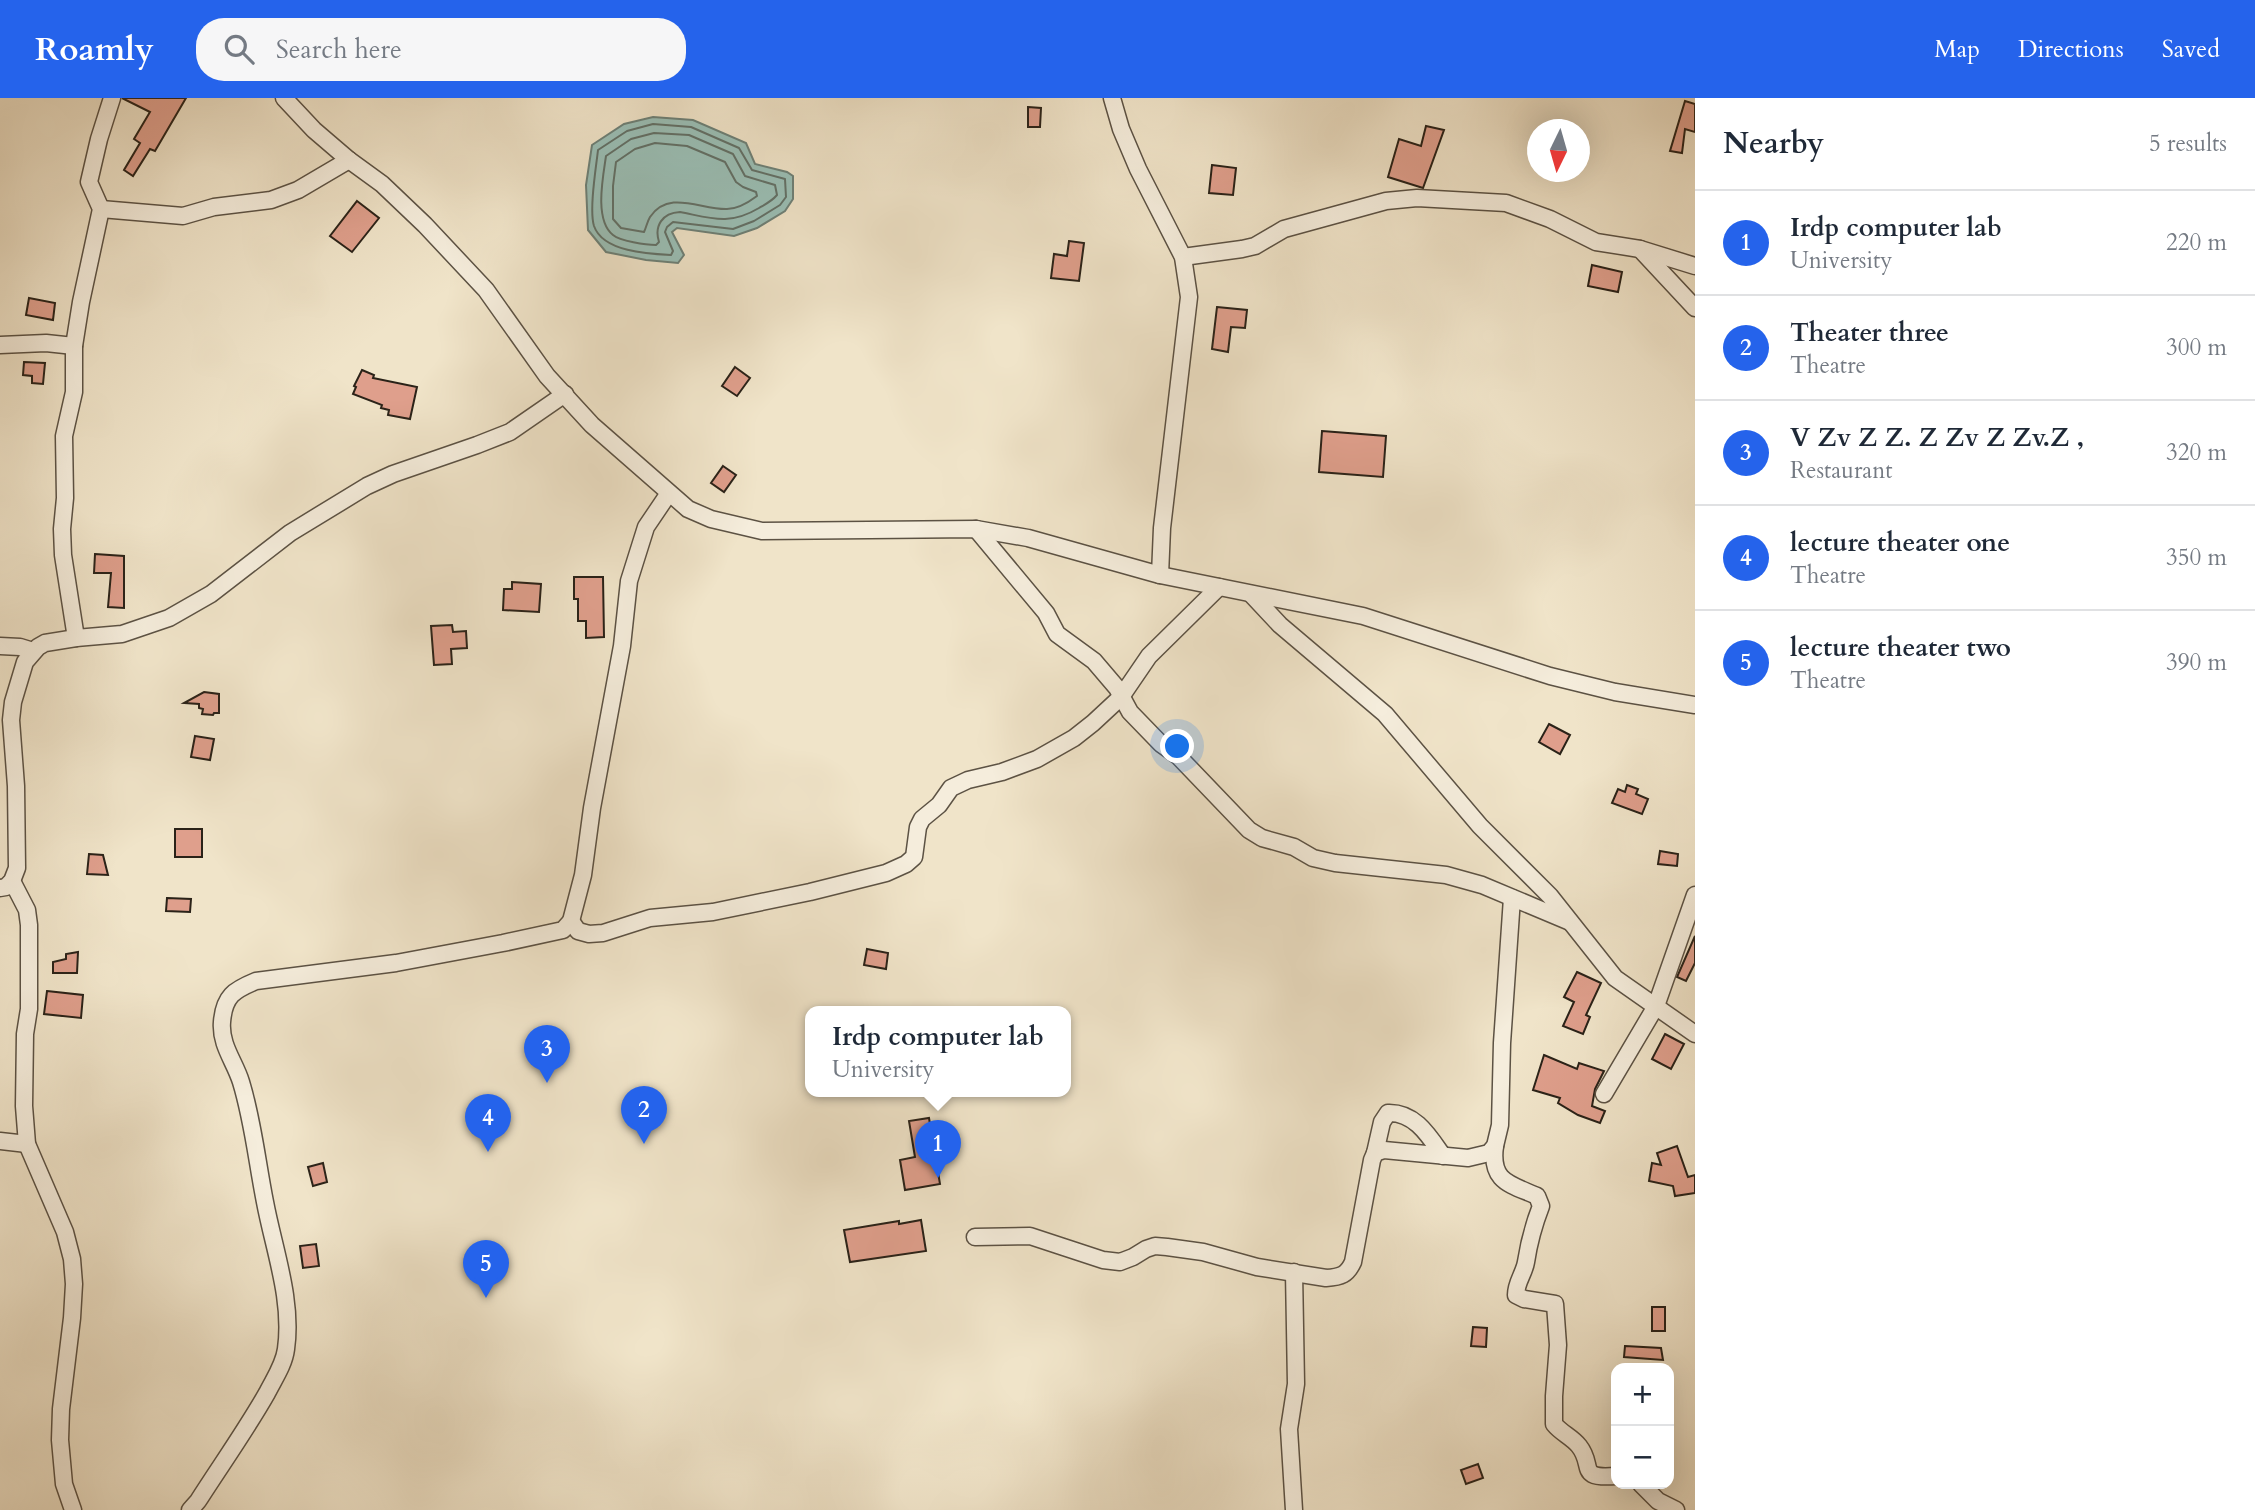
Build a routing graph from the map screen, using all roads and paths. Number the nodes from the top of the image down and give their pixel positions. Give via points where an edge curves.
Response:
1 (112, 98) edge
2 (284, 98) edge
3 (1112, 98) edge
4 (349, 160) junction
5 (101, 209) junction
6 (1640, 249) junction
7 (1184, 257) junction
8 (1695, 265) edge
9 (1695, 308) edge
10 (0, 345) edge
11 (74, 346) junction
12 (565, 394) junction
13 (669, 493) junction
14 (976, 529) junction
15 (1160, 575) junction
16 (1219, 587) junction
17 (1251, 594) junction
18 (76, 638) junction
19 (0, 646) edge
20 (33, 651) junction
21 (1121, 697) junction
22 (1695, 705) edge
23 (6, 885) edge
24 (1695, 895) edge
25 (1512, 898) junction
26 (571, 921) junction
27 (1570, 922) junction
28 (1656, 1006) junction
29 (1695, 1034) edge
30 (1604, 1094) dead end
31 (0, 1141) edge
32 (27, 1144) junction
33 (1495, 1146) junction
34 (1375, 1153) junction
35 (1443, 1156) junction
36 (975, 1237) dead end
37 (1294, 1272) junction
38 (1611, 1476) edge
39 (1646, 1489) edge
40 (73, 1510) edge
41 (190, 1510) edge
42 (1294, 1510) edge
43 (1676, 1510) edge

1 - 5 street via 89,182
2 - 4 street
3 - 7 street via 1138,169
4 - 5 street via 271,200 183,216
4 - 12 street via 417,217 486,290
5 - 11 street
6 - 7 street via 1596,242 1506,203 1418,198 1386,201 1284,229 1255,246
6 - 8 street
6 - 9 street
7 - 15 street via 1189,297
10 - 11 street
11 - 18 street via 62,529
12 - 13 street via 592,425
12 - 18 street via 509,432 368,486 290,533 211,594 169,618 122,634
13 - 14 street via 688,509 711,519 762,531
13 - 26 street via 646,527 629,581 583,875
14 - 15 street via 1028,538
14 - 21 street via 1046,613 1057,634 1094,662
15 - 16 street
16 - 17 street
16 - 21 street via 1149,656
17 - 22 street via 1363,617 1550,676
17 - 27 street via 1280,625 1385,714
18 - 20 street via 45,643
19 - 20 street
20 - 23 street via 13,702 17,867
21 - 25 street via 1153,736 1262,838 1294,846 1313,858 1446,875
21 - 26 street via 1054,750 951,788 939,806 922,819 914,857 886,873 713,912 650,918 603,933 578,931
23 - 32 street via 27,910 29,925
24 - 28 street
25 - 27 street
25 - 33 street via 1500,1125
26 - 41 street via 563,930 503,943 256,981 235,990 226,1001 222,1039 241,1080 250,1119 282,1281 287,1343 278,1372 259,1406
27 - 28 street via 1615,978
28 - 29 street
28 - 30 street
31 - 32 street
32 - 40 street via 72,1259 73,1307 60,1440 64,1484
33 - 35 street via 1489,1153 1468,1158
33 - 38 street via 1493,1158 1504,1182 1537,1196 1541,1206 1516,1294 1555,1304 1554,1424 1584,1453 1591,1473
34 - 35 street
34 - 35 street via 1382,1122 1388,1113 1398,1113 1424,1130
34 - 37 street via 1349,1272 1338,1278
36 - 37 street via 1030,1236 1120,1262 1154,1246 1167,1247
37 - 42 street via 1296,1384 1289,1429
39 - 43 street via 1658,1502

